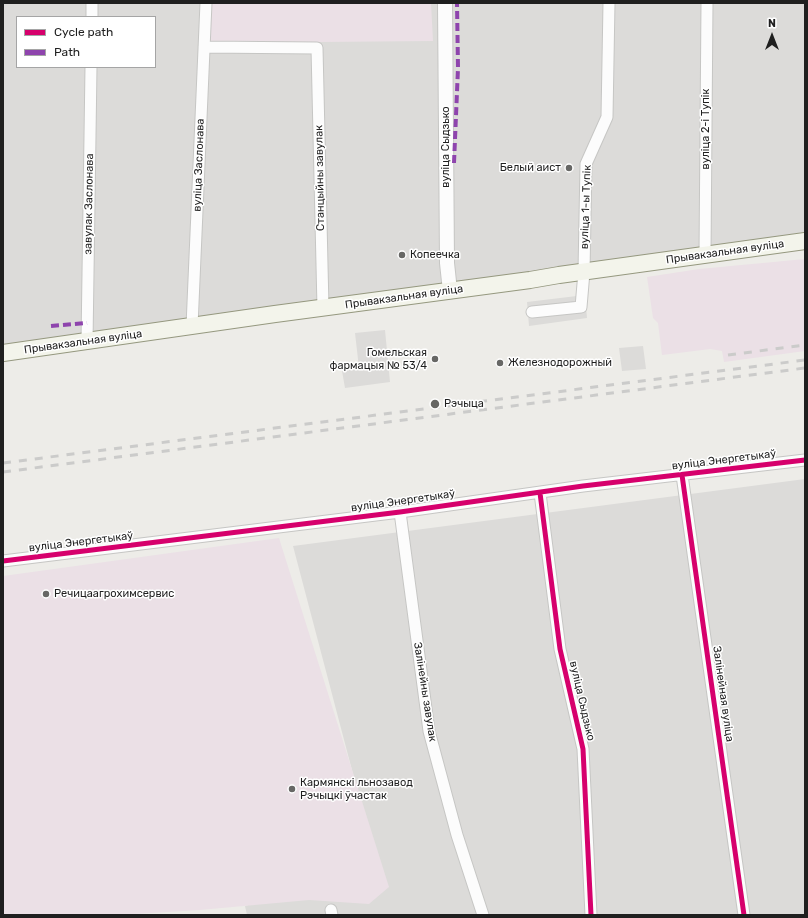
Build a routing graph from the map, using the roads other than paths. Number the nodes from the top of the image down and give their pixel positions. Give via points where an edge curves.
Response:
1 (92, 3) edge
2 (206, 3) edge
3 (446, 3) edge
4 (609, 3) edge
5 (707, 3) edge
6 (92, 16) edge
7 (204, 46) junction
8 (91, 68) edge
9 (805, 241) edge
10 (705, 254) junction
11 (584, 272) junction
12 (450, 291) junction
13 (323, 308) junction
14 (532, 312) dead end
15 (192, 326) junction
16 (86, 342) junction
17 (3, 353) edge
18 (805, 460) edge
19 (682, 475) junction
20 (540, 493) junction
21 (400, 512) junction
22 (3, 562) edge
23 (483, 915) edge
24 (591, 915) edge
25 (744, 915) edge

1 - 6 street
2 - 7 street, вуліца Заслонава
3 - 12 street, вуліца Сыдзько via 447,263
4 - 11 street, вуліца 1-ы Тупік via 607,117 586,164
5 - 10 street, вуліца 2-і Тупік
7 - 13 street, Станцыйны завулак via 317,48
7 - 15 street, вуліца Заслонава
8 - 16 street, завулак Заслонава
9 - 10 main road, Прывакзальная вуліца
10 - 11 main road, Прывакзальная вуліца
11 - 12 main road, Прывакзальная вуліца
11 - 14 street, вуліца 1-ы Тупік via 581,307
12 - 13 main road, Прывакзальная вуліца
13 - 15 main road, Прывакзальная вуліца
15 - 16 main road, Прывакзальная вуліца
16 - 17 main road, Прывакзальная вуліца
18 - 19 street, вуліца Энергетыкаў
19 - 20 street, вуліца Энергетыкаў
19 - 25 street, Залінейная вуліца
20 - 21 street, вуліца Энергетыкаў
20 - 24 street, вуліца Сыдзько via 560,649 583,749
21 - 22 street, вуліца Энергетыкаў
21 - 23 street, Залінейны завулак via 429,731 457,835

